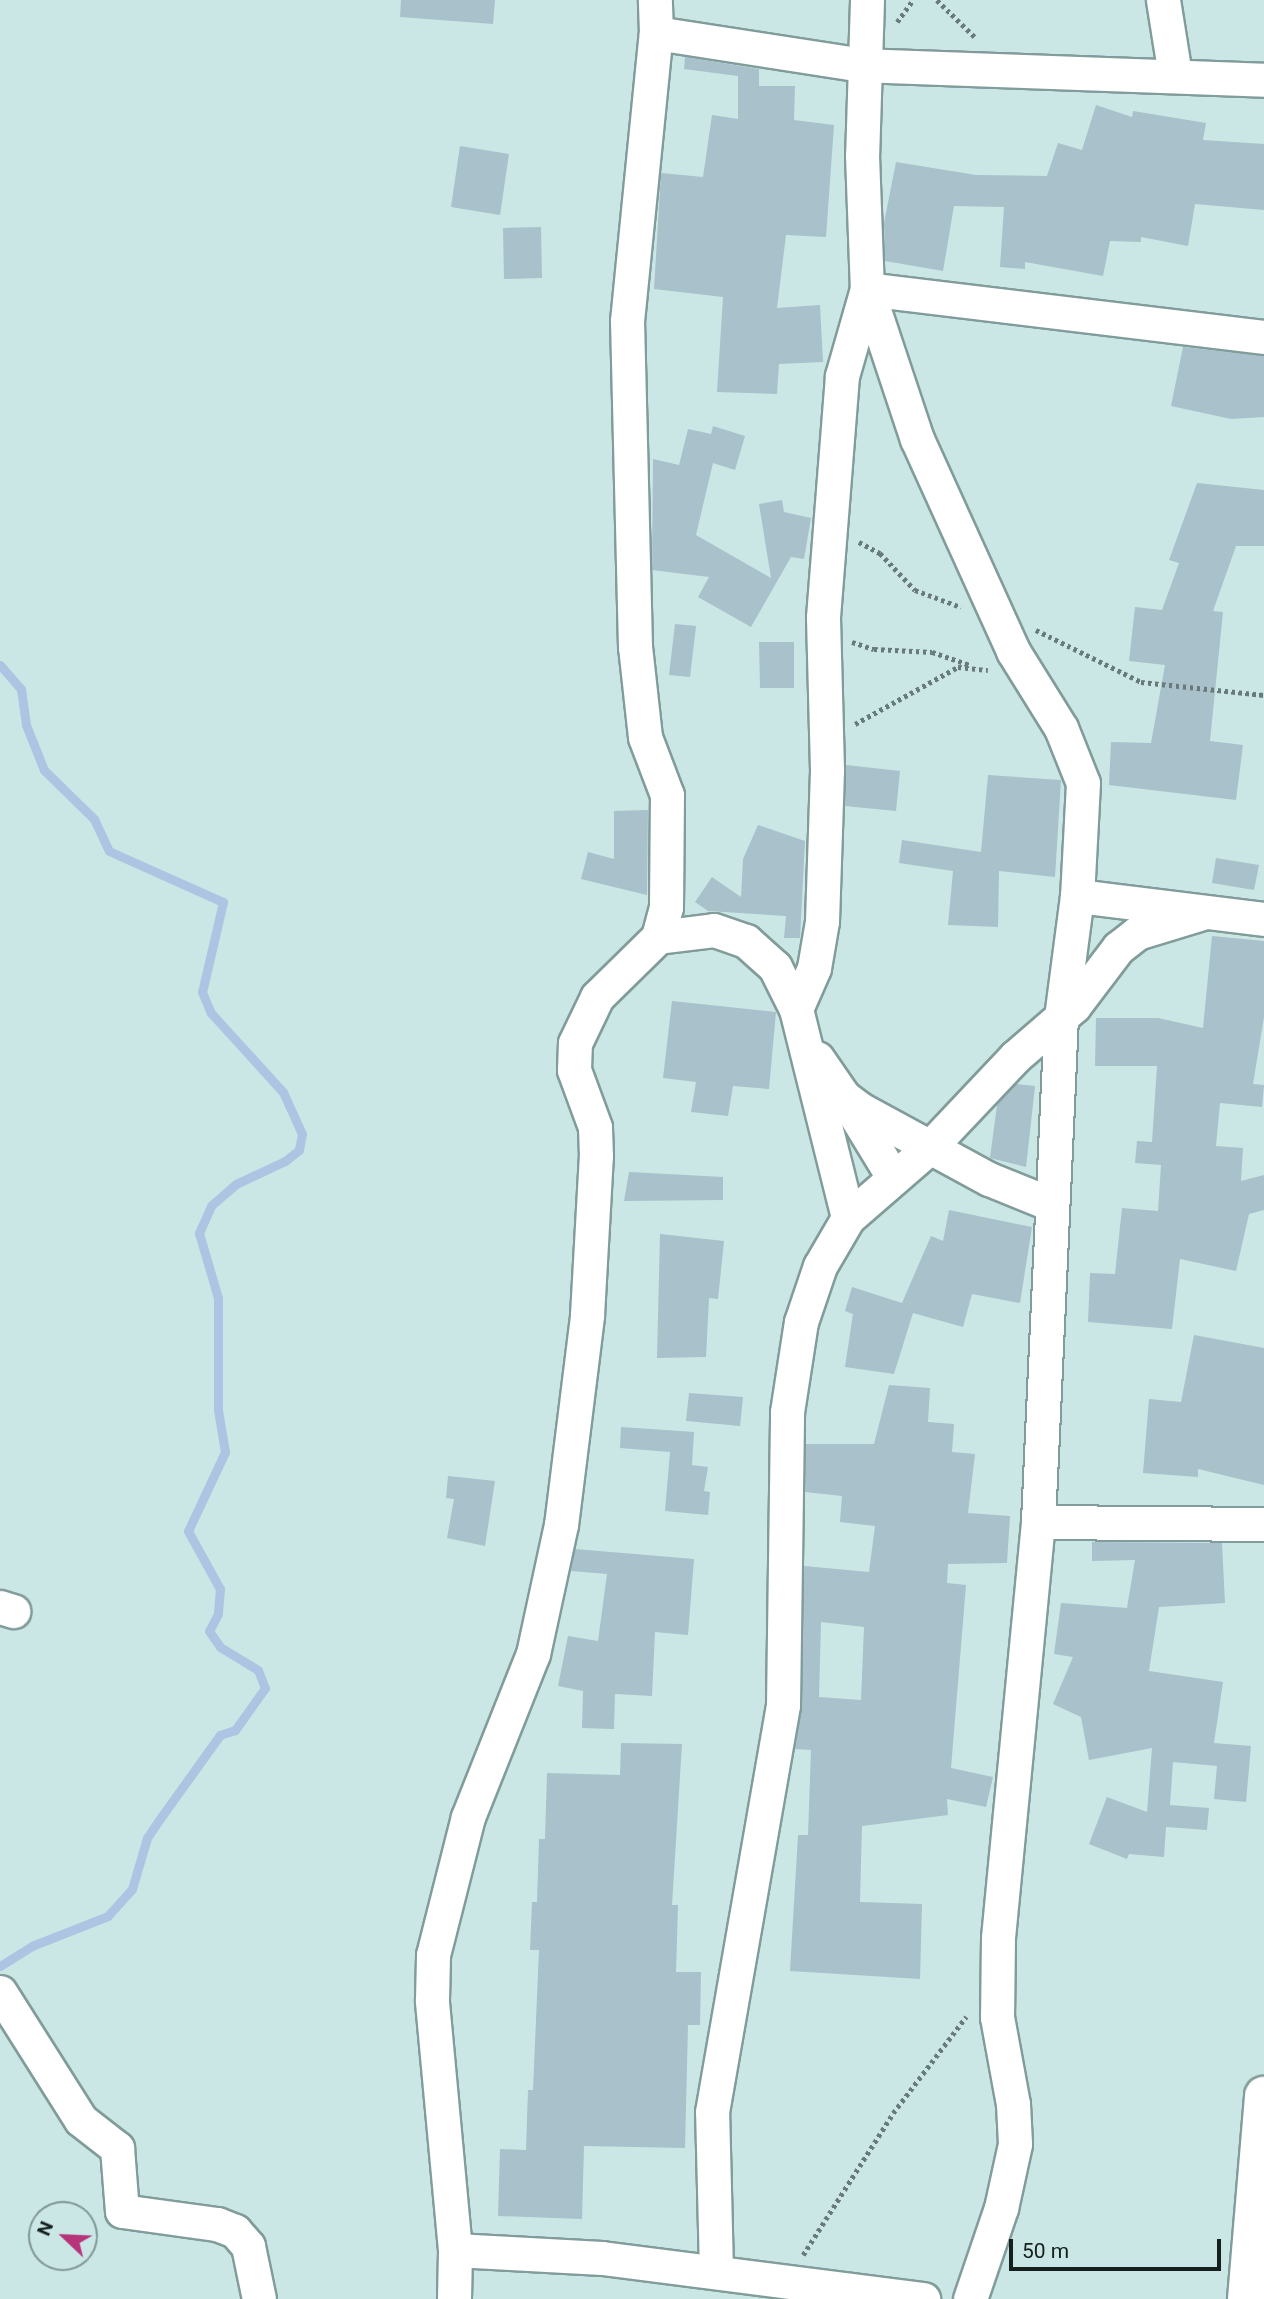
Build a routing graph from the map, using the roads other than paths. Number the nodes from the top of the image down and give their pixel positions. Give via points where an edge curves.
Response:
1 (655, 0) edge
2 (867, 0) edge
3 (1163, 0) edge
4 (656, 33) junction
5 (862, 65) junction
6 (1175, 75) junction
7 (1264, 80) edge
8 (867, 289) junction
9 (1264, 337) edge
10 (1077, 896) junction
11 (1206, 912) junction
12 (1264, 919) edge
13 (658, 937) junction
14 (1061, 1017) junction
15 (799, 1021) junction
16 (844, 1097) junction
17 (930, 1147) junction
18 (893, 1177) junction
19 (1051, 1204) junction
20 (848, 1218) junction
21 (1038, 1522) junction
22 (1264, 1524) edge
23 (0, 1993) edge
24 (1264, 2096) edge
25 (456, 2250) junction
26 (716, 2271) junction
27 (259, 2299) edge
28 (454, 2299) edge
29 (923, 2299) edge
30 (970, 2299) edge
31 (1247, 2299) edge

1 - 4 street
2 - 5 street
3 - 6 street
4 - 5 street
4 - 13 street via 627,321 635,648 645,737 667,808 666,907
5 - 6 street
5 - 8 street
6 - 7 street
8 - 9 street
8 - 10 street via 916,439 1028,680 1061,728 1083,783
8 - 15 street via 842,376 823,642 822,921
10 - 11 street
10 - 14 street
11 - 12 street
11 - 14 street via 1137,933
13 - 15 street via 713,930 746,941 775,967
13 - 25 street via 597,997 575,1043 574,1070 595,1127 596,1156 587,1315 561,1525 533,1654 468,1817 433,1955 432,2000
14 - 17 street
14 - 19 street
15 - 16 street
15 - 20 street
16 - 17 street
16 - 18 street
17 - 18 street
17 - 19 street
18 - 20 street
19 - 21 street
20 - 26 street via 820,1266 801,1322 787,1412 783,1705 712,2112
21 - 22 street
21 - 30 street via 996,1985 1015,2144 1001,2208
23 - 27 street via 81,2120 117,2148 122,2211 217,2224 235,2231 248,2246
24 - 31 street
25 - 26 street
25 - 28 street
26 - 29 street

